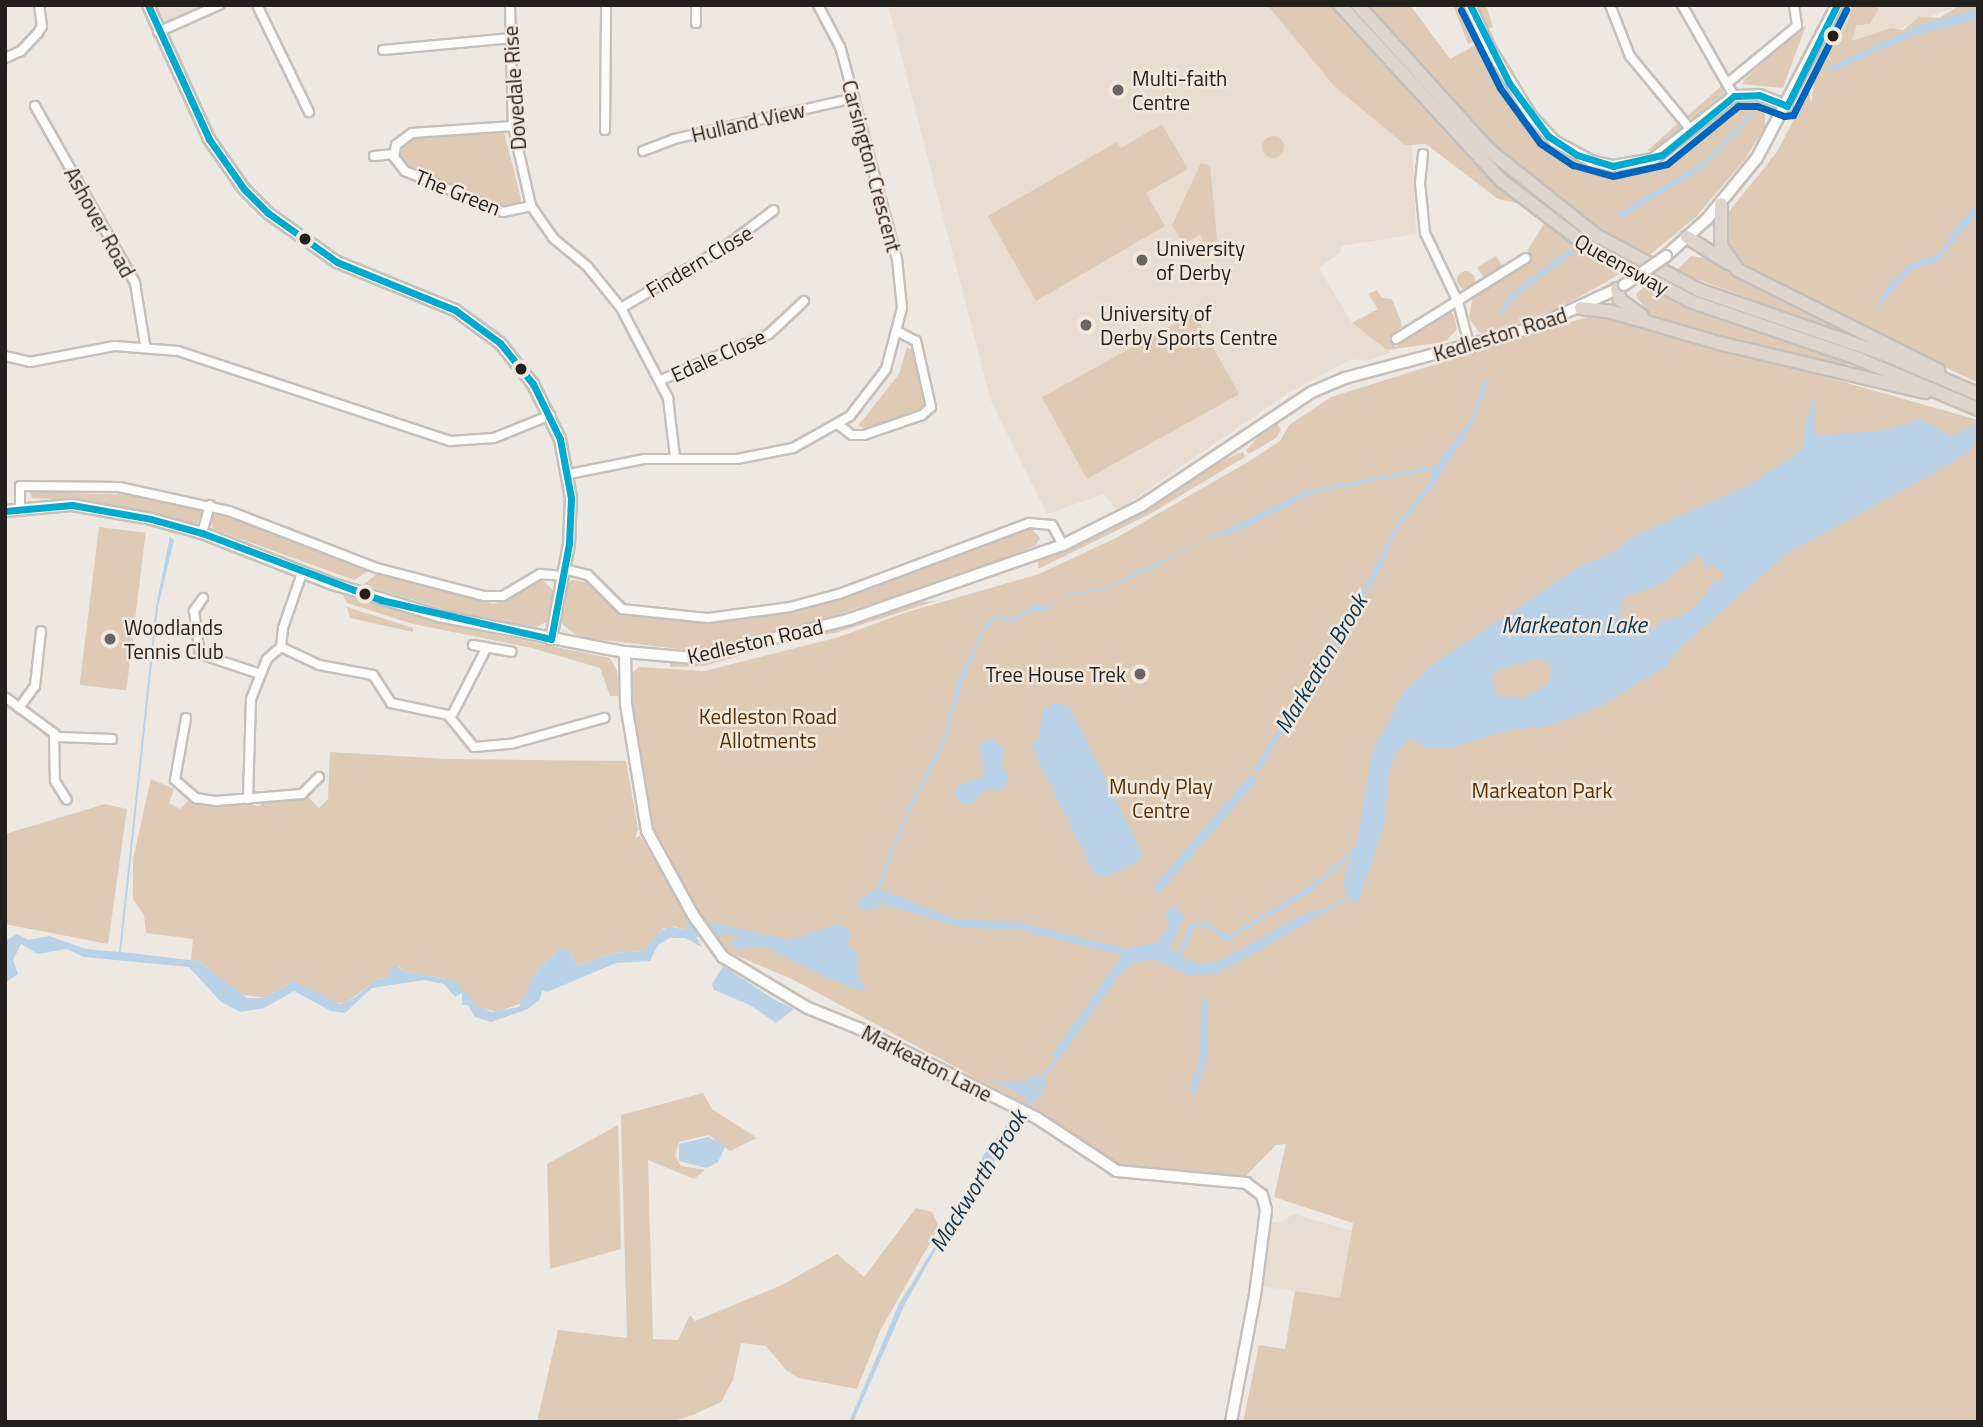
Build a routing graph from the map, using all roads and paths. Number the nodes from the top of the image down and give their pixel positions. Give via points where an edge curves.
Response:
1 (39, 5) edge
2 (148, 5) edge
3 (219, 5) edge
4 (257, 5) edge
5 (510, 5) edge
6 (606, 5) edge
7 (696, 5) edge
8 (818, 5) edge
9 (1340, 5) edge
10 (1358, 5) edge
11 (1470, 5) edge
12 (1609, 5) edge
13 (1682, 5) edge
14 (1794, 5) edge
15 (1836, 5) edge
16 (696, 23) dead end
17 (158, 32) junction
18 (512, 38) junction
19 (383, 50) dead end
20 (5, 58) edge
21 (1729, 82) junction
22 (1734, 96) junction
23 (854, 98) junction
24 (35, 106) dead end
25 (1787, 106) junction
26 (309, 112) dead end
27 (617, 115) dead end
28 (605, 116) junction
29 (513, 125) junction
30 (605, 130) dead end
31 (1691, 130) junction
32 (643, 151) dead end
33 (394, 154) junction
34 (1423, 154) dead end
35 (374, 156) dead end
36 (1721, 204) junction
37 (531, 206) junction
38 (774, 210) dead end
39 (1687, 237) junction
40 (1526, 258) dead end
41 (1738, 270) junction
42 (1621, 287) junction
43 (804, 301) dead end
44 (1458, 302) junction
45 (621, 308) junction
46 (1581, 308) junction
47 (1654, 324) junction
48 (898, 332) junction
49 (1396, 340) dead end
50 (145, 345) junction
51 (1470, 348) junction
52 (5, 356) edge
53 (661, 380) junction
54 (1962, 385) junction
55 (1978, 394) edge
56 (1956, 398) junction
57 (1978, 409) edge
58 (551, 415) junction
59 (839, 425) junction
60 (675, 458) junction
61 (569, 474) junction
62 (210, 505) junction
63 (20, 507) junction
64 (5, 510) edge
65 (202, 533) junction
66 (1063, 545) junction
67 (563, 572) junction
68 (302, 573) junction
69 (203, 598) dead end
70 (41, 631) dead end
71 (551, 639) junction
72 (473, 645) dead end
73 (281, 647) junction
74 (486, 649) junction
75 (511, 652) dead end
76 (625, 652) junction
77 (260, 674) junction
78 (5, 696) edge
79 (19, 708) junction
80 (451, 717) junction
81 (186, 718) dead end
82 (604, 718) dead end
83 (54, 734) junction
84 (111, 739) dead end
85 (319, 777) dead end
86 (248, 799) junction
87 (67, 800) dead end
88 (1231, 1422) edge

1 - 20 street via 42,26 38,33 21,51
2 - 17 street
3 - 17 street
4 - 26 street
5 - 18 street, Dovedale Rise
6 - 28 street
7 - 16 street
8 - 23 street, Carsington Crescent via 840,47
9 - 56 highway, Queensway via 1502,181 1579,240 1690,301
10 - 54 highway, Queensway via 1490,151 1597,236 1699,290
11 - 31 street via 1524,106 1548,136 1567,149 1606,165 1636,164 1662,155
12 - 31 street via 1630,56
13 - 21 street
14 - 21 street via 1797,26
15 - 25 street, Kedleston Road
17 - 58 street via 209,139 244,189 268,213 327,256 441,304 477,325 521,366
18 - 19 street
18 - 29 street, Dovedale Rise
21 - 22 street
22 - 25 street via 1759,95
22 - 31 street
23 - 32 street, Hulland View via 674,139
23 - 48 street, Carsington Crescent via 897,259 901,295
24 - 50 street, Ashover Road via 135,283
25 - 36 street, Kedleston Road via 1757,158
27 - 28 street
28 - 30 street
29 - 33 street, The Green via 412,133 396,145
29 - 37 street, Dovedale Rise
33 - 35 street, The Green
33 - 37 street, The Green via 405,171 503,212
34 - 44 street via 1420,183 1425,233
36 - 39 street, Kedleston Road
36 - 41 highway via 1721,246
37 - 45 street, Dovedale Rise via 553,237 587,267
38 - 45 street, Findern Close via 725,247
39 - 41 highway
39 - 42 street, Kedleston Road, bridge
40 - 44 street
41 - 54 highway via 1920,358
42 - 46 street, Kedleston Road
42 - 47 highway via 1626,305
43 - 53 street, Edale Close via 769,334
44 - 49 street
44 - 51 street
45 - 53 street, Dovedale Rise
46 - 47 highway
46 - 51 street, Kedleston Road
47 - 56 highway
48 - 59 street, Carsington Crescent via 877,383
48 - 59 street via 916,341 931,407 922,415 864,435 852,435
50 - 52 street via 30,362
50 - 58 street via 198,356 450,441 494,438
51 - 66 street, Kedleston Road via 1345,377 1312,392 1141,506
53 - 60 street, Dovedale Rise via 672,415
54 - 55 highway, Queensway
56 - 57 highway, Queensway
58 - 61 street
59 - 60 street, Carsington Crescent via 806,443 766,455
60 - 61 street, Carsington Crescent
61 - 67 street via 571,521
62 - 63 street via 119,487 20,486
62 - 65 street
62 - 67 street via 377,568 484,596 503,596 540,574
63 - 64 street, Kedleston Road
63 - 65 street, Kedleston Road via 94,508
65 - 68 street, Kedleston Road
66 - 67 street, Kedleston Road via 1052,525 1029,523 839,594 790,607 708,618 622,609 588,575
66 - 76 street, Kedleston Road via 777,640 686,659
67 - 71 street
68 - 71 street, Kedleston Road via 416,610
68 - 73 street
69 - 77 street via 194,611 200,654
70 - 79 street via 35,686
71 - 76 street, Kedleston Road
72 - 74 street
73 - 77 street via 267,659
73 - 80 street via 319,665 373,676 395,705
74 - 75 street
74 - 80 street
76 - 88 street, Markeaton Lane via 626,704 647,831 693,915 723,957 808,1009 860,1029 1037,1118 1117,1171 1247,1183 1262,1195 1266,1210 1254,1303
77 - 86 street via 250,703
78 - 79 street
79 - 83 street
80 - 82 street via 468,743 482,749
81 - 86 street via 176,783 204,801
83 - 84 street
83 - 87 street via 55,781
85 - 86 street via 302,794

